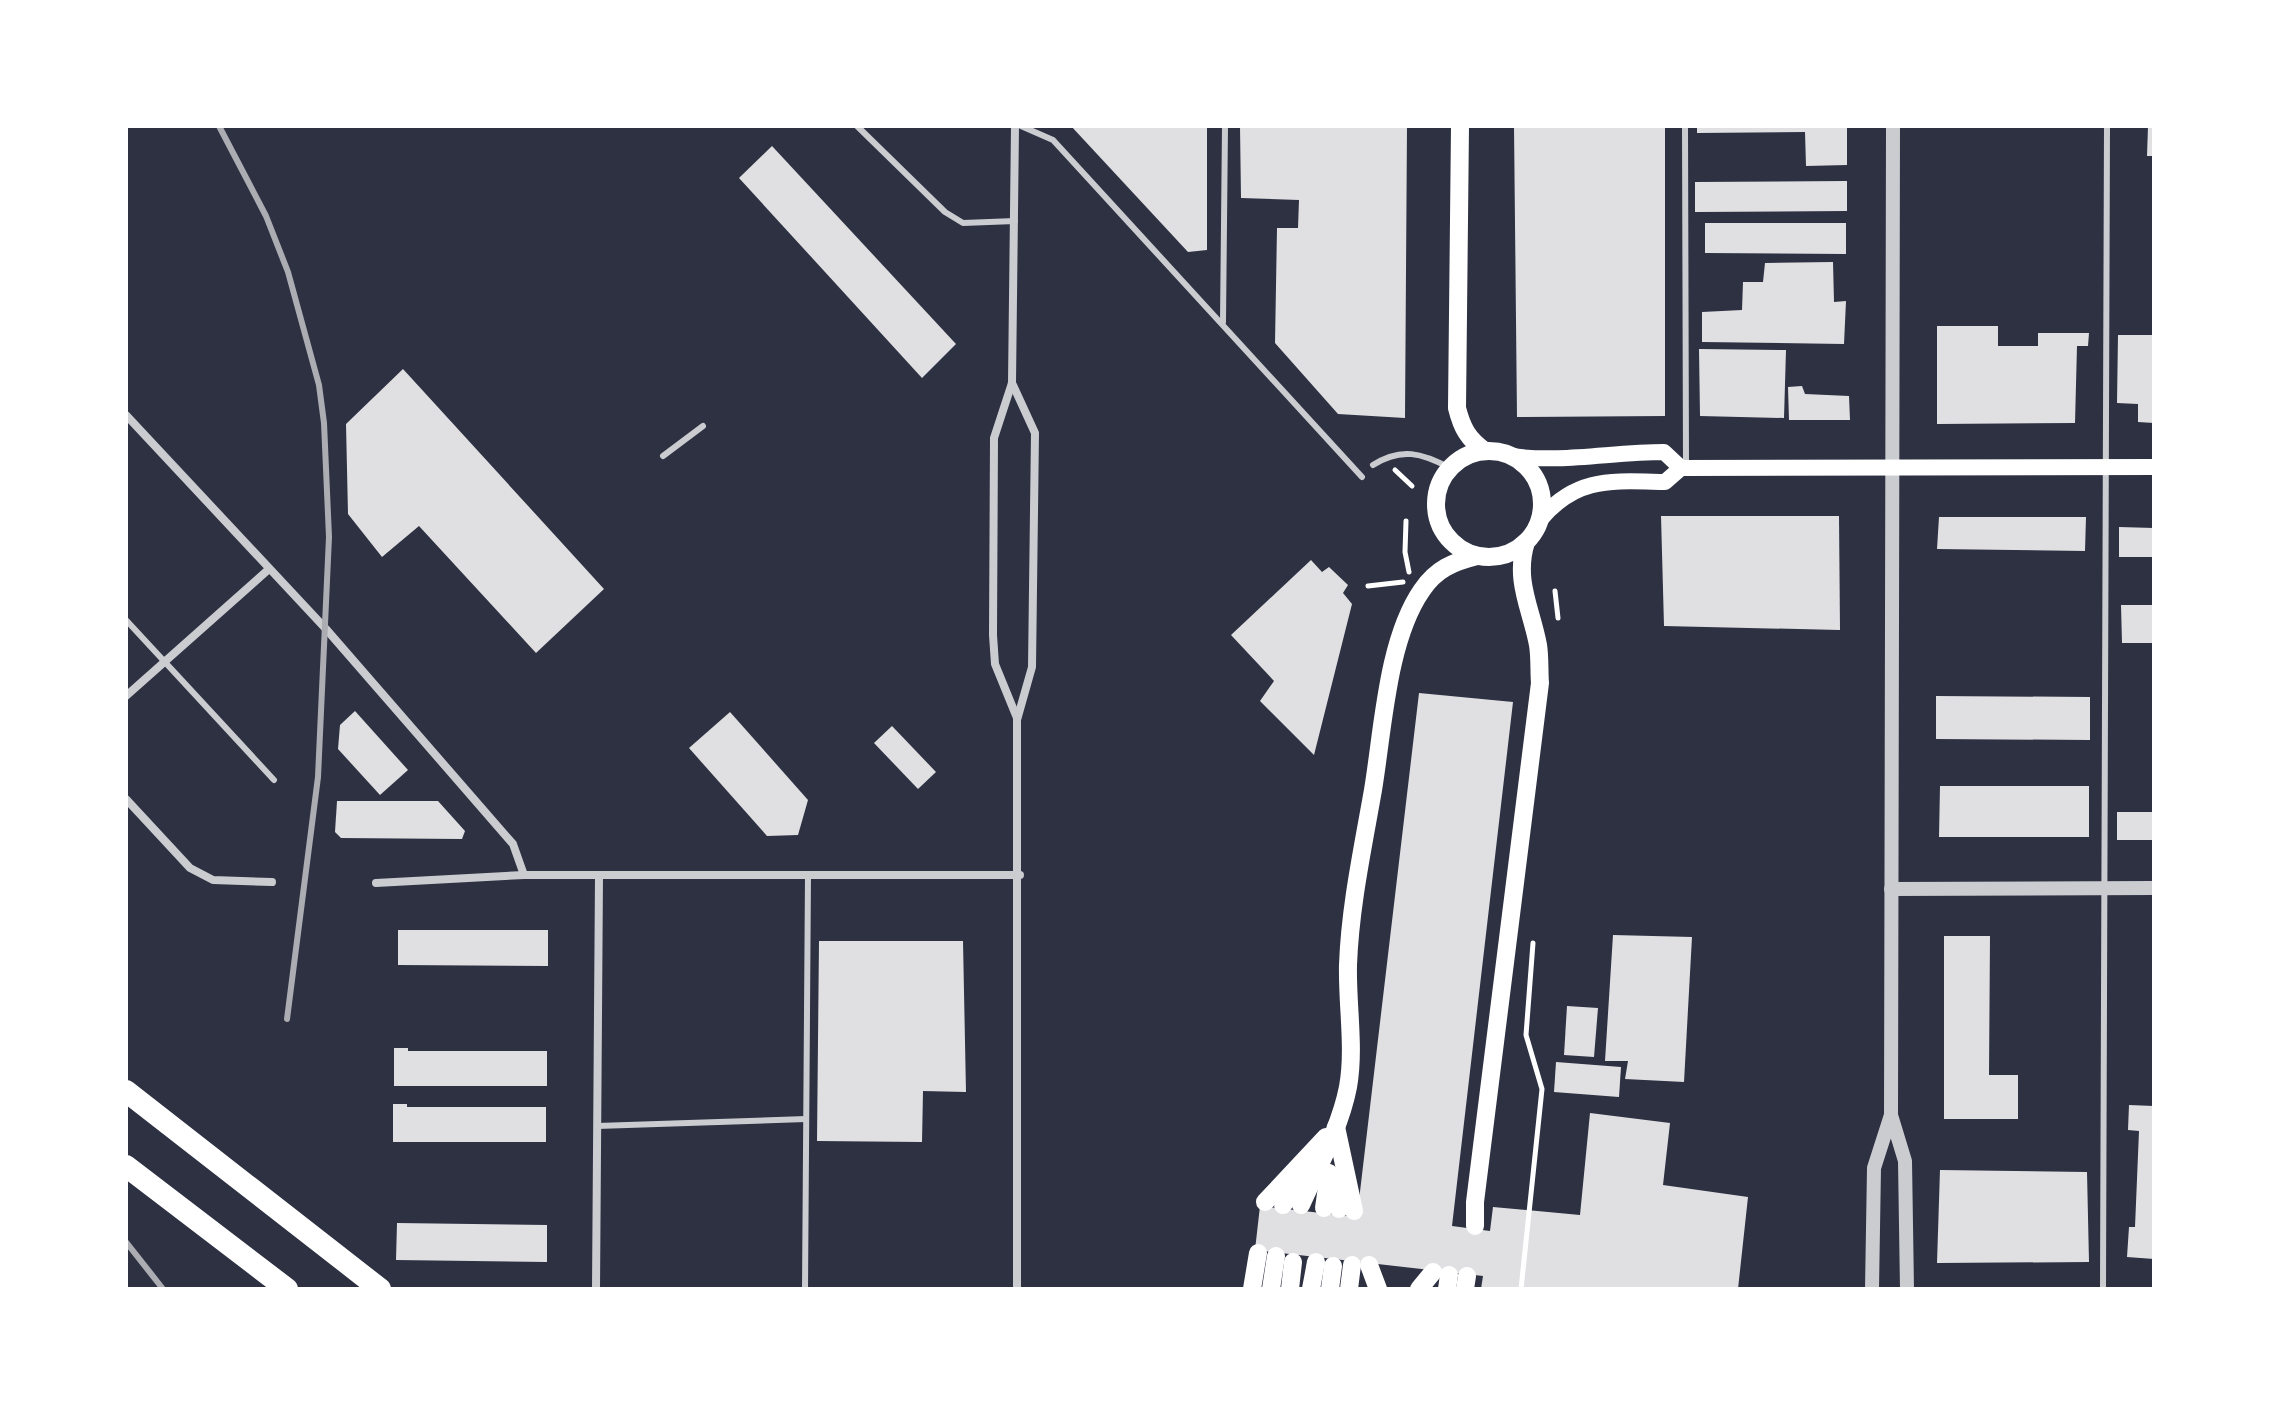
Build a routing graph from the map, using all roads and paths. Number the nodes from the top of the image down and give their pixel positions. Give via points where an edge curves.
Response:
1 (857, 126) edge
2 (1015, 126) edge
3 (1021, 126) edge
4 (1225, 126) edge
5 (1460, 126) edge
6 (1685, 126) edge
7 (1893, 126) edge
8 (2107, 126) edge
9 (1015, 221) junction
10 (1223, 322) junction
11 (1012, 383) junction
12 (126, 415) edge
13 (703, 426) dead end
14 (1485, 451) junction
15 (663, 456) dead end
16 (1511, 456) junction
17 (1373, 465) dead end
18 (1893, 467) junction
19 (2107, 467) junction
20 (2154, 467) edge
21 (1450, 468) junction
22 (1684, 468) junction
23 (1362, 477) dead end
24 (1540, 520) junction
25 (1406, 521) dead end
26 (1526, 542) junction
27 (1477, 556) junction
28 (269, 569) junction
29 (1368, 586) dead end
30 (1555, 591) dead end
31 (126, 620) edge
32 (1557, 634) dead end
33 (165, 662) junction
34 (126, 696) edge
35 (1017, 720) junction
36 (274, 780) dead end
37 (126, 799) edge
38 (524, 875) junction
39 (808, 875) junction
40 (1020, 875) junction
41 (599, 876) junction
42 (272, 882) dead end
43 (376, 883) dead end
44 (2106, 888) junction
45 (2154, 888) edge
46 (1891, 889) junction
47 (1533, 940) dead end
48 (126, 1091) edge
49 (1891, 1115) junction
50 (806, 1119) junction
51 (597, 1126) junction
52 (1336, 1127) junction
53 (126, 1166) edge
54 (1339, 1209) dead end
55 (1468, 1225) dead end
56 (1276, 1257) junction
57 (1342, 1265) junction
58 (1452, 1280) edge
59 (287, 1289) edge
60 (380, 1289) edge
61 (596, 1289) edge
62 (805, 1289) edge
63 (1017, 1289) edge
64 (1252, 1289) edge
65 (1271, 1289) edge
66 (1290, 1289) edge
67 (1311, 1289) edge
68 (1330, 1289) edge
69 (1349, 1289) edge
70 (1378, 1289) edge
71 (1419, 1289) edge
72 (1521, 1289) edge
73 (1872, 1289) edge
74 (1907, 1289) edge
75 (2103, 1289) edge

1 - 9 lane via 945,212 963,223
2 - 9 street
3 - 10 lane via 1053,140
4 - 10 lane
5 - 14 main road via 1457,408 1470,440
6 - 22 lane
7 - 18 street
8 - 19 lane
9 - 11 street
10 - 23 lane
11 - 35 street via 994,438 993,635 995,664
11 - 35 street via 1035,433 1032,667
12 - 28 street
13 - 15 lane
14 - 16 main road
14 - 21 main road
16 - 22 main road via 1548,460 1604,452 1664,452
16 - 24 main road via 1536,480 1543,504
17 - 21 lane via 1399,453 1414,453
18 - 19 main road
18 - 22 main road
18 - 46 street
19 - 20 main road
19 - 44 lane
21 - 27 main road via 1438,490 1437,515 1451,540
22 - 24 main road via 1665,482 1613,481 1583,487 1561,498
24 - 26 main road
25 - 29 path via 1411,581
26 - 27 main road via 1502,555
26 - 55 main road via 1521,581 1538,646 1540,683
27 - 52 main road via 1452,562 1422,590 1393,669 1357,882 1348,962 1350,1074
28 - 33 street
28 - 38 street via 513,844
30 - 32 path
31 - 33 lane
33 - 34 street
33 - 36 lane
35 - 40 street
37 - 42 street via 190,868 213,880
38 - 41 street
38 - 43 street
39 - 40 street
39 - 41 street
39 - 50 lane
40 - 63 street
41 - 51 street
44 - 45 street
44 - 46 street
44 - 75 lane
46 - 49 street
47 - 72 path via 1526,1035 1542,1089
48 - 60 highway
49 - 73 street via 1874,1168
49 - 74 street via 1905,1161
50 - 51 lane
50 - 62 lane
51 - 61 street
52 - 52 main road via 1283,1204
52 - 54 main road
53 - 59 highway
56 - 64 main road
56 - 65 main road
56 - 66 main road
57 - 67 main road
57 - 68 main road
57 - 69 main road
57 - 70 main road
58 - 71 main road

